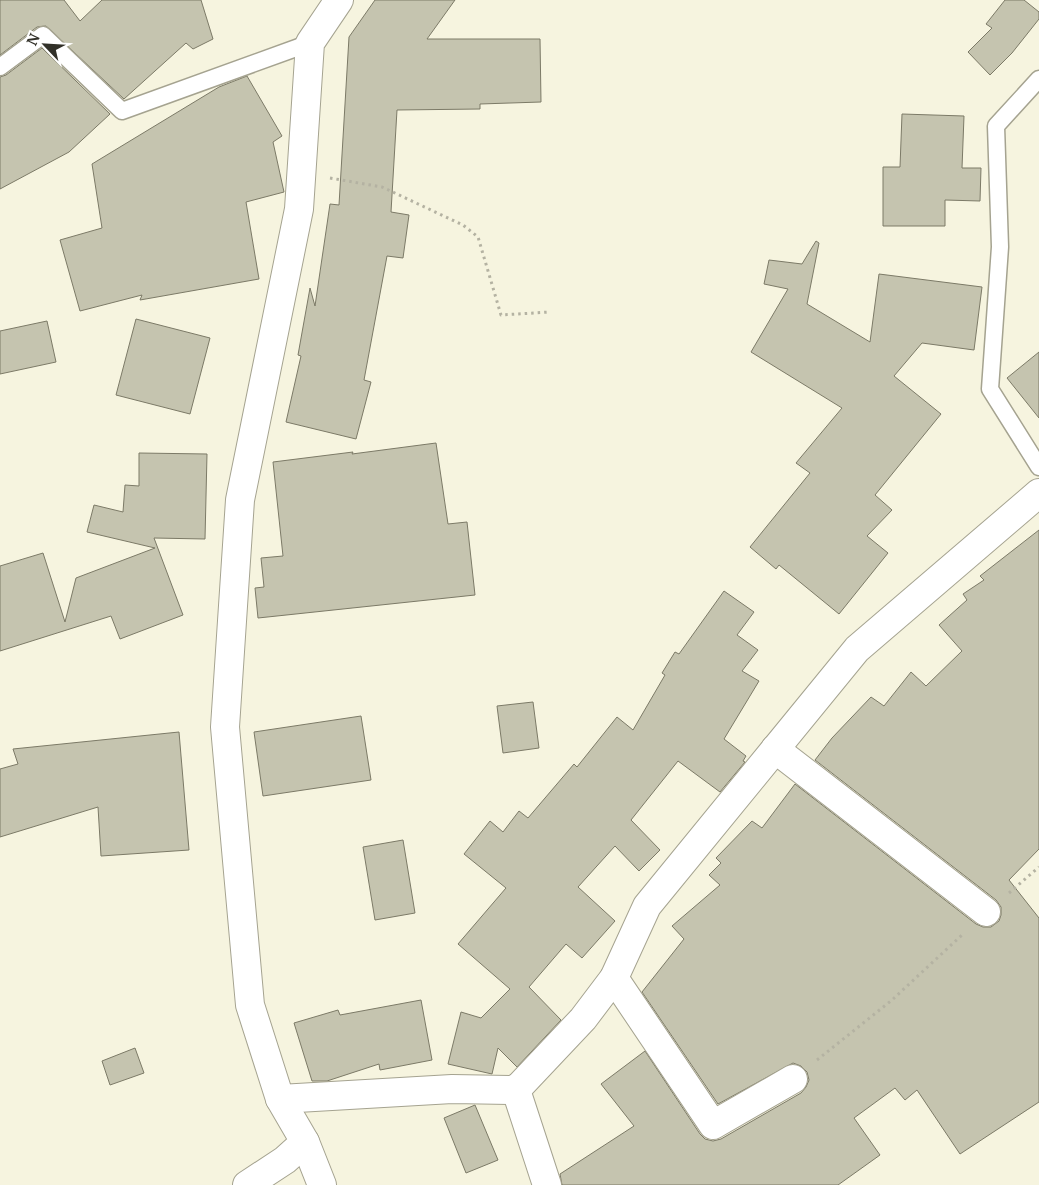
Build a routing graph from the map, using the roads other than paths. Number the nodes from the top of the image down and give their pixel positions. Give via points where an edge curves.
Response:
1 (339, 0) edge
2 (310, 43) junction
3 (0, 67) edge
4 (1039, 79) edge
5 (1039, 467) edge
6 (1039, 493) edge
7 (775, 750) junction
8 (986, 912) road end
9 (614, 978) junction
10 (793, 1080) road end
11 (516, 1090) junction
12 (280, 1098) junction
13 (304, 1142) junction
14 (247, 1185) edge
15 (322, 1185) edge
16 (546, 1185) edge

1 - 2 street
2 - 3 lane via 122,111 43,36
2 - 12 street via 299,209 240,500 225,727 250,1005
4 - 5 lane via 996,126 1000,247 990,389
6 - 7 street via 857,649
7 - 8 street
7 - 9 street via 647,906
9 - 10 street via 713,1125
9 - 11 street via 583,1019
11 - 12 street via 452,1089
11 - 16 street
12 - 13 street
13 - 14 street via 285,1160
13 - 15 street

